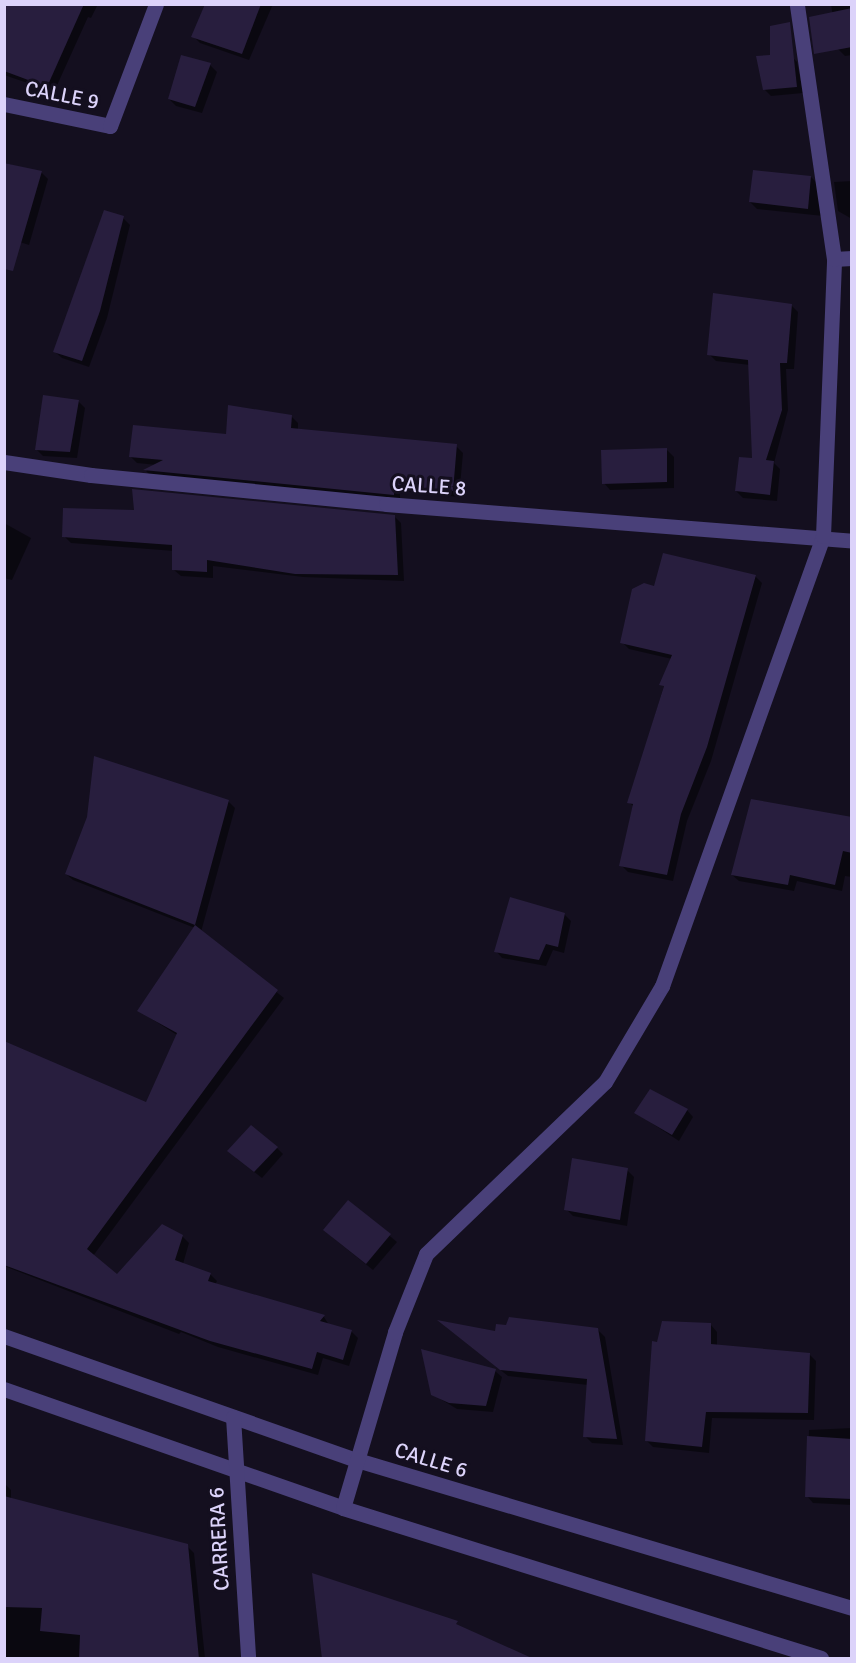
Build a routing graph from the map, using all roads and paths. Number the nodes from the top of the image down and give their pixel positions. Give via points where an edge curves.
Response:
1 (156, 4) edge
2 (797, 4) edge
3 (4, 104) edge
4 (852, 258) edge
5 (834, 259) junction
6 (4, 462) edge
7 (823, 536) junction
8 (852, 541) edge
9 (4, 1336) edge
10 (4, 1389) edge
11 (233, 1417) junction
12 (357, 1460) junction
13 (236, 1471) junction
14 (343, 1508) junction
15 (852, 1608) edge
16 (248, 1659) edge
17 (821, 1659) edge

1 - 3 street, CALLE 9 via 110,126
2 - 5 street
4 - 5 street
5 - 7 street
6 - 7 street, CALLE 8 via 91,476 386,504
7 - 8 street, CALLE 8
7 - 12 street via 662,986 605,1082 426,1254 395,1332
9 - 11 street, CALLE 6
10 - 13 street
11 - 12 street, CALLE 6
11 - 13 street, CARRERA 6
12 - 14 street
12 - 15 street, CALLE 6
13 - 14 street
13 - 16 street, CARRERA 6
14 - 17 street

